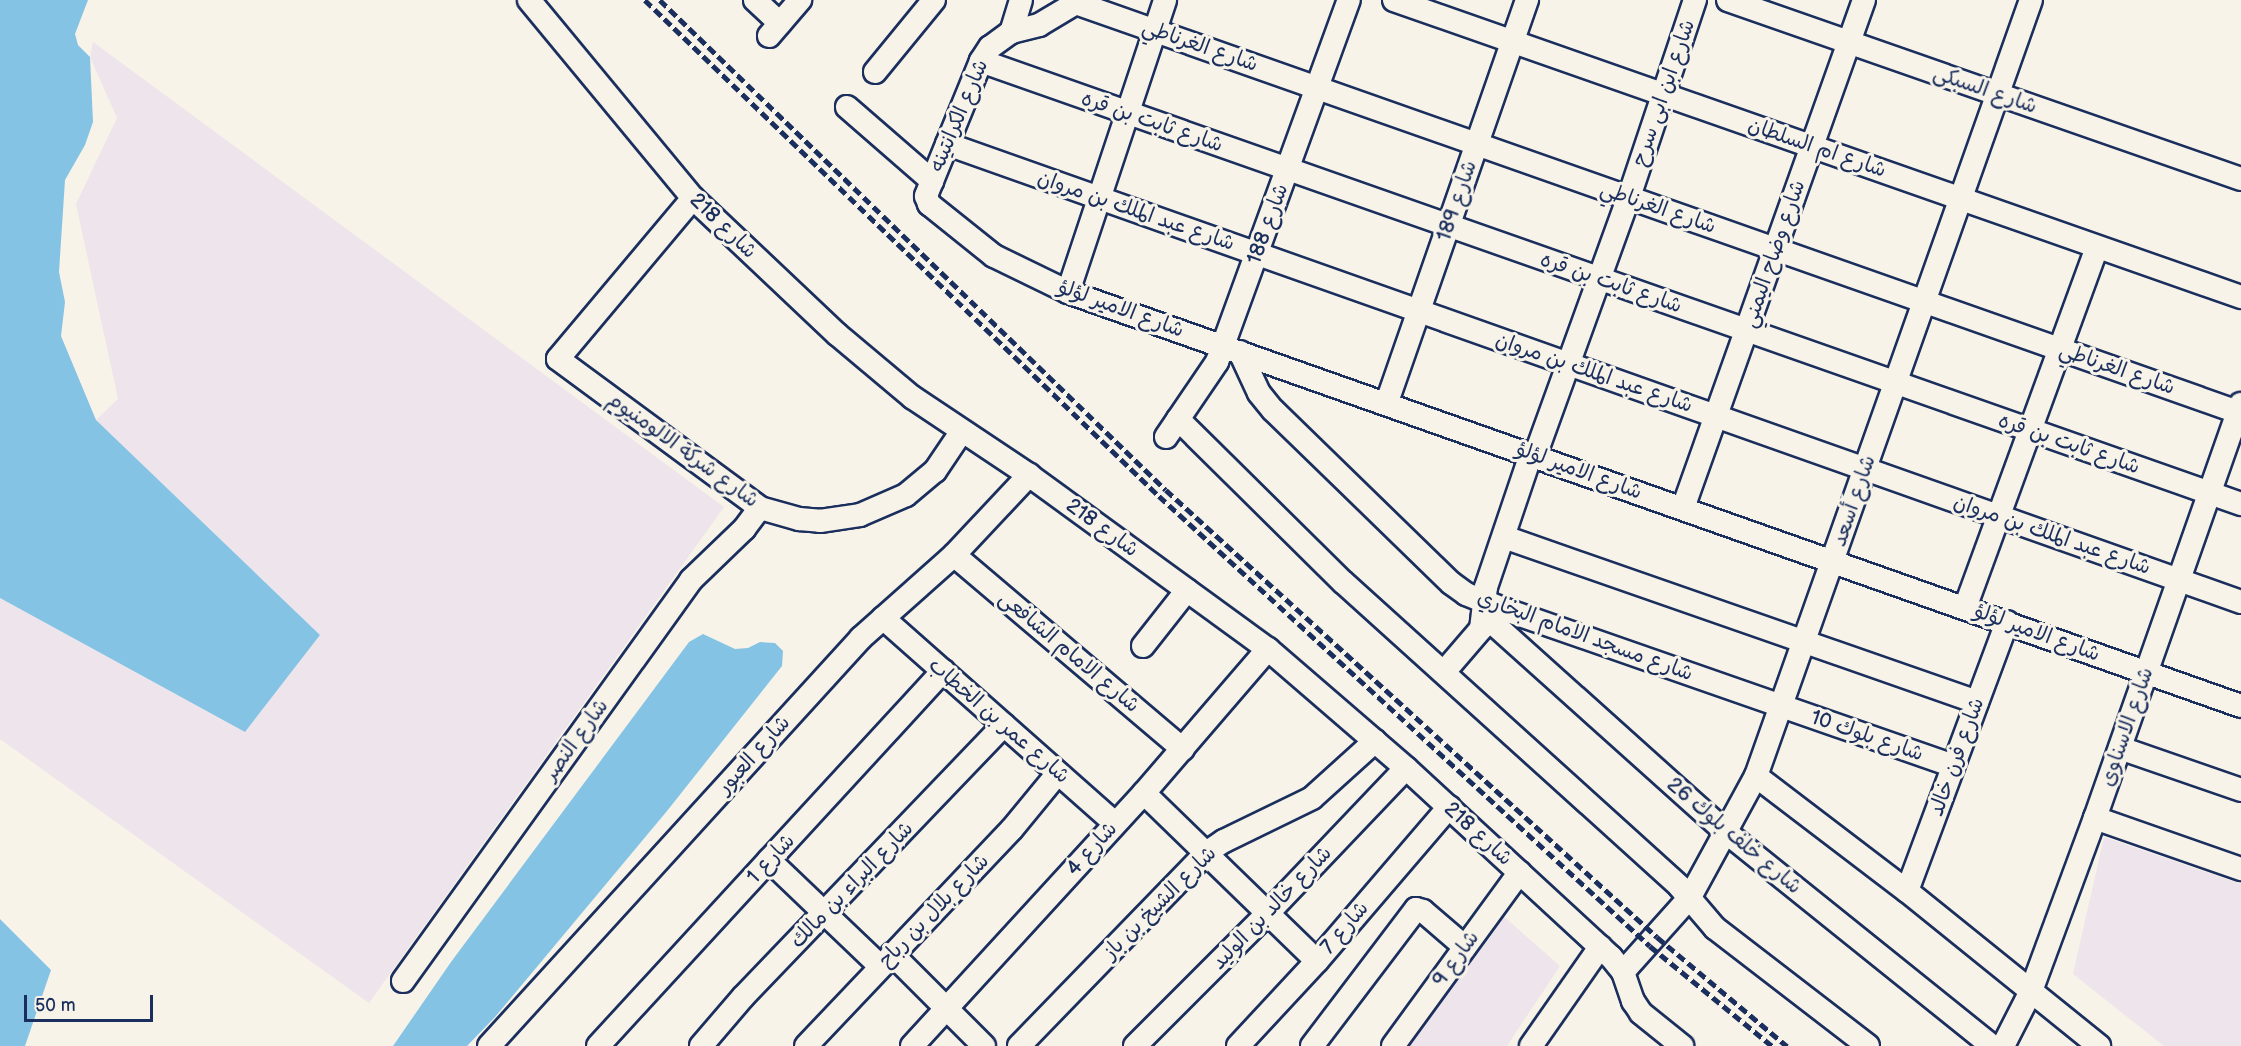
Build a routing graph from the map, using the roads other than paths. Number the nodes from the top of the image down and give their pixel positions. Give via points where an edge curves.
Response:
1 (529, 0) edge
2 (755, 0) edge
3 (800, 0) edge
4 (934, 0) edge
5 (1021, 0) edge
6 (1165, 0) edge
7 (1349, 0) edge
8 (1394, 0) edge
9 (1527, 0) edge
10 (1695, 0) edge
11 (1728, 0) edge
12 (1863, 0) edge
13 (1078, 1) edge
14 (2025, 2) edge
15 (1155, 31) junction
16 (1011, 32) junction
17 (1513, 42) junction
18 (1849, 42) junction
19 (981, 61) junction
20 (875, 72) dead end
21 (1317, 88) junction
22 (1998, 94) junction
23 (1664, 95) junction
24 (847, 107) dead end
25 (1127, 113) junction
26 (947, 144) junction
27 (1477, 144) junction
28 (1812, 147) junction
29 (1287, 169) junction
30 (2241, 179) edge
31 (932, 181) junction
32 (1629, 197) junction
33 (693, 198) junction
34 (1099, 198) junction
35 (1961, 199) junction
36 (932, 207) joint
37 (1449, 226) junction
38 (2097, 247) junction
39 (1776, 249) junction
40 (1257, 254) junction
41 (1598, 278) junction
42 (1068, 292) junction
43 (2241, 297) edge
44 (1925, 301) junction
45 (1419, 311) junction
46 (1747, 330) junction
47 (1232, 349) junction
48 (2060, 349) junction
49 (1568, 364) junction
50 (1896, 383) junction
51 (1387, 402) junction
52 (2240, 409) edge
53 (1717, 417) junction
54 (2030, 430) junction
55 (962, 431) junction
56 (1533, 455) junction
57 (1865, 469) junction
58 (1029, 475) junction
59 (2210, 493) junction
60 (2241, 504) edge
61 (760, 508) junction
62 (1683, 508) junction
63 (1999, 517) junction
64 (1504, 537) junction
65 (954, 555) junction
66 (1833, 561) junction
67 (2179, 580) junction
68 (1187, 590) junction
69 (2241, 602) edge
70 (1965, 608) junction
71 (1483, 609) junction
72 (882, 618) junction
73 (2007, 622) junction
74 (1804, 641) junction
75 (1143, 646) dead end
76 (1268, 649) junction
77 (943, 671) junction
78 (1444, 672) junction
79 (2146, 672) junction
80 (1977, 702) junction
81 (1782, 706) junction
82 (2241, 706) edge
83 (1004, 726) junction
84 (1375, 741) junction
85 (2120, 748) junction
86 (1183, 749) junction
87 (1953, 766) junction
88 (1407, 768) junction
89 (1058, 773) junction
90 (1756, 776) junction
91 (2241, 790) edge
92 (1144, 793) junction
93 (1449, 807) junction
94 (2095, 818) junction
95 (1115, 823) junction
96 (1727, 833) junction
97 (1206, 853) junction
98 (769, 860) junction
99 (2241, 869) edge
100 (1520, 872) junction
101 (1907, 891) junction
102 (1690, 897) junction
103 (1268, 913) junction
104 (825, 914) junction
105 (1465, 947) junction
106 (1600, 947) junction
107 (886, 960) junction
108 (1317, 961) junction
109 (1623, 972) junction
110 (403, 981) dead end
111 (2031, 991) junction
112 (948, 1009) junction
113 (489, 1046) edge
114 (598, 1046) edge
115 (700, 1046) edge
116 (806, 1046) edge
117 (912, 1046) edge
118 (984, 1046) edge
119 (1019, 1046) edge
120 (1135, 1046) edge
121 (1238, 1046) edge
122 (1312, 1046) edge
123 (1393, 1046) edge
124 (1531, 1046) edge
125 (1682, 1046) edge
126 (1868, 1046) edge
127 (1992, 1046) edge
128 (2003, 1046) edge
129 (2099, 1046) edge

1 - 33 street, شارع 218
2 - 3 street via 775,29
4 - 20 street
5 - 16 street
6 - 15 street
7 - 21 street, شارع 188
8 - 17 street, شارع ام السلطان
9 - 17 street, شارع 189
10 - 23 street, شارع ابن ابى سرح
11 - 18 street, شارع السبكى
12 - 18 street, شارع وضاح اليمني
13 - 15 street, شارع الغرناطي
13 - 16 street via 1039,25
14 - 22 street, شارع أسعد
15 - 21 street, شارع الغرناطي
15 - 25 street
16 - 19 street, شارع الكرانتينه via 990,46
17 - 23 street, شارع ام السلطان
17 - 27 street, شارع 189
18 - 22 street, شارع السبكى
18 - 28 street, شارع وضاح اليمني
19 - 25 street, شارع ثابت بن قره
19 - 26 street, شارع الكرانتينه
21 - 27 street, شارع الغرناطي
21 - 29 street, شارع 188
22 - 30 street, شارع السبكى
22 - 35 street, شارع أسعد
23 - 28 street, شارع ام السلطان
23 - 32 street, شارع ابن ابى سرح
24 - 31 street
25 - 29 street, شارع ثابت بن قره
25 - 34 street
26 - 31 street, شارع الكرانتينه
26 - 34 street, شارع عبد الملك بن مروان
27 - 32 street, شارع الغرناطي
27 - 37 street, شارع 189
28 - 35 street, شارع ام السلطان
28 - 39 street, شارع وضاح اليمني
29 - 37 street, شارع ثابت بن قره
29 - 40 street, شارع 188
31 - 36 street, شارع الكرانتينه via 926,196
32 - 39 street, شارع الغرناطي
32 - 41 street, شارع ابن ابى سرح
33 - 55 street, شارع 218 via 845,342
33 - 61 street, شارع شركة الالومنيوم via 558,359
34 - 40 street, شارع عبد الملك بن مروان
34 - 42 street
35 - 38 street, شارع ام السلطان
35 - 44 street, شارع أسعد
36 - 42 street, شارع الامير لؤلؤ via 994,256
37 - 41 street, شارع ثابت بن قره
37 - 45 street, شارع 189
38 - 43 street, شارع ام السلطان
38 - 48 street
39 - 44 street, شارع الغرناطي
39 - 46 street, شارع وضاح اليمني
40 - 45 street, شارع عبد الملك بن مروان
40 - 47 street, شارع 188
41 - 46 street, شارع ثابت بن قره
41 - 49 street, شارع ابن ابى سرح
42 - 47 street, شارع الامير لؤلؤ
44 - 48 street, شارع الغرناطي
44 - 50 street, شارع أسعد
45 - 49 street, شارع عبد الملك بن مروان
45 - 51 street, شارع 189
46 - 50 street, شارع ثابت بن قره
46 - 53 street, شارع وضاح اليمني
47 - 51 street, شارع الامير لؤلؤ
47 - 71 street, شارع مسجد الامام البخاري via 1273,411 1451,584
47 - 78 street, شارع 188 via 1172,428
48 - 52 street, شارع الغرناطي
48 - 54 street
49 - 53 street, شارع عبد الملك بن مروان
49 - 56 street, شارع ابن ابى سرح
50 - 54 street, شارع ثابت بن قره
50 - 57 street, شارع أسعد
51 - 56 street, شارع الامير لؤلؤ
52 - 59 street, شارع الاسناوى
53 - 57 street, شارع عبد الملك بن مروان
53 - 62 street, شارع وضاح اليمني
54 - 59 street, شارع ثابت بن قره
54 - 63 street
55 - 58 street, شارع 218
55 - 61 street, شارع شركة الالومنيوم via 927,480 879,508 820,521
56 - 62 street, شارع الامير لؤلؤ
56 - 64 street, شارع ابن ابى سرح
57 - 63 street, شارع عبد الملك بن مروان
57 - 66 street, شارع أسعد
58 - 65 street, شارع العبور
58 - 68 street, شارع 218
59 - 60 street, شارع ثابت بن قره
59 - 67 street, شارع الاسناوى
61 - 110 street, شارع النصر via 691,580
62 - 66 street, شارع الامير لؤلؤ
63 - 67 street, شارع عبد الملك بن مروان
63 - 70 street
64 - 71 street, شارع ابن ابى سرح
64 - 74 street
65 - 72 street, شارع العبور
65 - 86 street, شارع الامام الشافعى
66 - 70 street, شارع الامير لؤلؤ
66 - 74 street, شارع أسعد
67 - 69 street, شارع عبد الملك بن مروان
67 - 79 street, شارع الاسناوى
68 - 75 street
68 - 76 street, شارع 218
70 - 73 street, شارع الامير لؤلؤ
71 - 78 street, شارع ابن ابى سرح via 1478,634
71 - 81 street, شارع مسجد الامام البخاري
71 - 96 street, شارع خلف بلوك 26
72 - 77 street, شارع عمر بن الخطاب
72 - 113 street, شارع العبور
73 - 79 street, شارع الامير لؤلؤ
73 - 80 street, شارع فرن خالد
74 - 80 street
74 - 81 street, شارع أسعد
76 - 84 street, شارع 218
76 - 86 street, شارع 4
77 - 83 street, شارع عمر بن الخطاب
77 - 98 street, شارع 1
78 - 102 street
79 - 82 street, شارع الامير لؤلؤ
79 - 85 street, شارع الاسناوى
80 - 87 street, شارع فرن خالد
81 - 87 street, شارع بلوك 10
81 - 90 street, شارع أسعد
83 - 89 street, شارع عمر بن الخطاب
83 - 104 street, شارع البراء بن مالك
84 - 88 street, شارع 218
84 - 97 street, شارع الشيخ بن باز via 1312,798
85 - 91 street
85 - 94 street, شارع الاسناوى
86 - 92 street, شارع 4
87 - 101 street, شارع فرن خالد
88 - 93 street, شارع 218
88 - 103 street, شارع خالد بن الوليد
89 - 95 street, شارع عمر بن الخطاب
89 - 107 street, شارع بلال بن رباح via 1012,829
90 - 96 street, شارع أسعد
90 - 101 street
92 - 95 street, شارع 4
92 - 97 street
93 - 100 street, شارع 218
93 - 108 street, شارع 7
94 - 99 street
94 - 111 street, شارع الاسناوى
95 - 112 street, شارع 4
96 - 102 street, شارع أسعد
96 - 127 street, شارع خلف بلوك 26
97 - 103 street
97 - 119 street, شارع الشيخ بن باز
98 - 104 street
98 - 114 street, شارع 1
100 - 105 street, شارع 9
100 - 106 street, شارع 218
101 - 111 street
102 - 109 street, شارع أسعد
102 - 126 street via 1715,928
103 - 108 street
103 - 120 street, شارع خالد بن الوليد
104 - 107 street
104 - 115 street, شارع البراء بن مالك
105 - 122 street via 1424,911 1416,909
105 - 123 street, شارع 9
106 - 109 street, شارع 218
106 - 124 street
107 - 112 street
107 - 116 street, شارع بلال بن رباح
108 - 121 street, شارع 7
109 - 125 street, شارع 218 via 1641,1013
111 - 128 street, شارع الاسناوى
111 - 129 street
112 - 117 street, شارع 4
112 - 118 street

